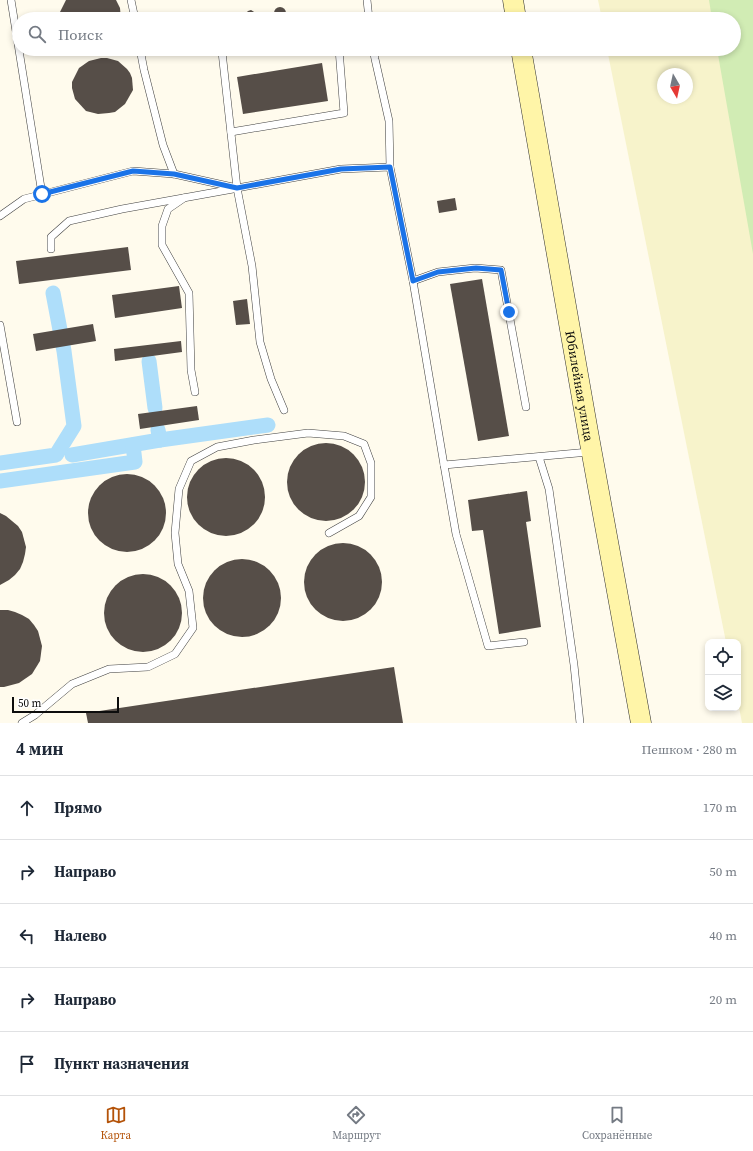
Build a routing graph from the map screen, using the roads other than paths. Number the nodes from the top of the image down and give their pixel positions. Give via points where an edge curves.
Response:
1 (11, 0) edge
2 (131, 0) edge
3 (367, 0) edge
4 (513, 0) edge
5 (13, 12) edge
6 (133, 12) edge
7 (368, 12) edge
8 (515, 12) edge
9 (20, 56) edge
10 (141, 56) edge
11 (222, 56) edge
12 (340, 56) edge
13 (375, 56) edge
14 (522, 56) edge
15 (231, 132) junction
16 (390, 167) junction
17 (174, 174) junction
18 (237, 188) junction
19 (42, 194) junction
20 (184, 198) junction
21 (0, 216) edge
22 (51, 249) dead end
23 (413, 281) junction
24 (0, 325) edge
25 (195, 392) dead end
26 (526, 407) dead end
27 (284, 410) dead end
28 (16, 422) dead end
29 (592, 452) junction
30 (539, 457) junction
31 (444, 466) junction
32 (329, 533) dead end
33 (524, 642) dead end
34 (22, 723) edge
35 (580, 723) edge
36 (641, 723) edge

1 - 5 lane
2 - 6 lane
3 - 7 lane
4 - 8 main road
9 - 19 lane
10 - 17 lane via 163,145
11 - 15 lane
12 - 15 lane via 344,113
13 - 16 lane via 389,121
14 - 29 main road, Юбилейная улица
15 - 18 lane
16 - 18 lane via 341,169
16 - 23 lane
17 - 18 lane
17 - 19 lane via 133,171
18 - 20 lane
18 - 27 lane via 252,266 260,342
19 - 21 lane via 24,199
20 - 22 lane via 69,222 51,237
20 - 25 lane via 168,209 162,226 162,245 189,293 190,370
23 - 26 lane via 438,272 476,268 501,270
23 - 31 lane
24 - 28 lane
29 - 30 lane
29 - 36 main road, Юбилейная улица
30 - 31 lane
30 - 35 lane via 548,489
31 - 33 lane via 456,534 488,646
32 - 34 lane via 359,516 371,497 371,463 364,444 344,436 308,432 217,447 190,461 179,489 175,534 178,564 189,591 193,628 175,654 148,667 109,669 72,684

